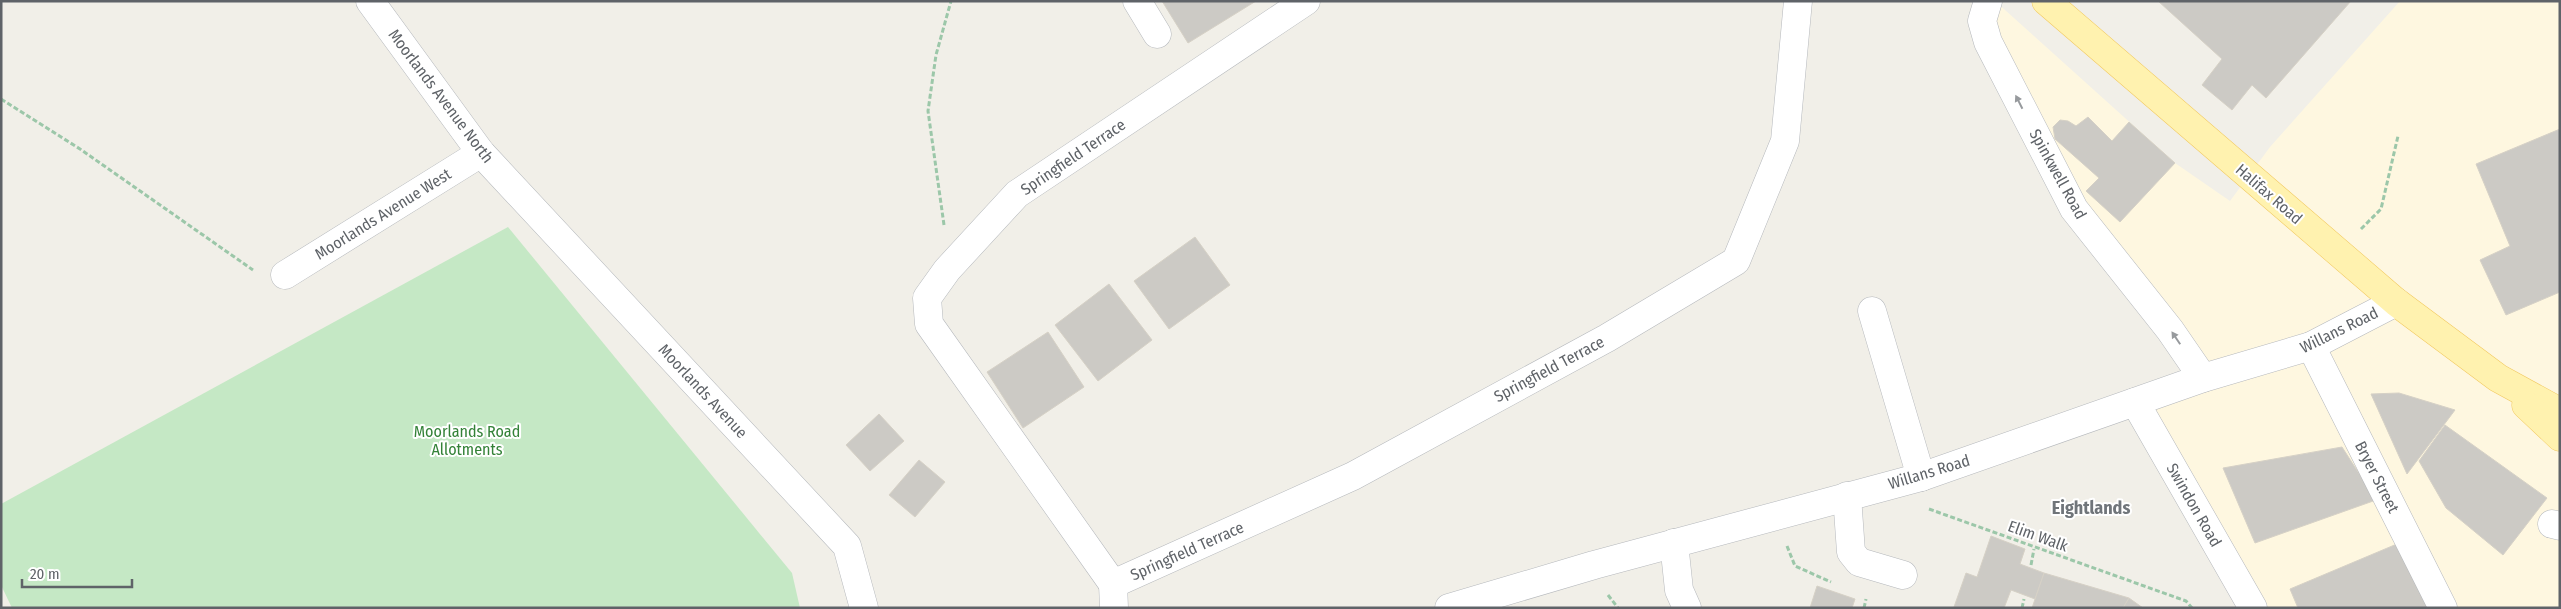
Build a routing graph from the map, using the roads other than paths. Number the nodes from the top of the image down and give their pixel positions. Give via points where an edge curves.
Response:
1 (370, 1) edge
2 (1137, 1) edge
3 (1306, 1) edge
4 (1798, 1) edge
5 (1988, 1) edge
6 (2046, 1) edge
7 (1158, 34) dead end
8 (481, 154) junction
9 (515, 188) joint
10 (285, 274) road end
11 (2396, 302) junction
12 (1872, 312) dead end
13 (2311, 346) junction
14 (2203, 378) junction
15 (2498, 378) junction
16 (2135, 402) junction
17 (2560, 412) edge
18 (2560, 437) edge
19 (1921, 477) junction
20 (1847, 496) junction
21 (1674, 543) junction
22 (1903, 575) dead end
23 (1114, 596) edge
24 (1499, 601) edge
25 (864, 608) edge
26 (1449, 608) edge
27 (1687, 608) edge
28 (2253, 608) edge
29 (2443, 608) edge

1 - 8 street, Moorlands Avenue North
2 - 7 street
3 - 23 street, Springfield Terrace via 1017,194 947,270 927,298 929,324
4 - 23 street, Springfield Terrace via 1785,141 1736,261 1607,338 1353,476
14 -> 5 street, Spinkwell Road via 2170,330 2074,209 1988,42 1982,21
6 - 11 main road, Halifax Road
8 - 9 street, Moorlands Avenue North
8 - 10 street, Moorlands Avenue West
9 - 25 street, Moorlands Avenue via 847,546
11 - 13 street, Willans Road
11 - 15 main road, Halifax Road
12 - 19 street
13 - 14 street, Willans Road
13 - 29 street, Bryer Street
14 - 16 street, Willans Road
15 - 17 main road, Halifax Road
15 - 18 main road, Halifax Road
16 - 19 street, Willans Road
16 - 28 street, Swindon Road
19 - 20 street, Willans Road
20 - 21 street, Willans Road
20 - 22 street via 1851,552 1859,562
21 - 24 street, Willans Road
21 - 27 street via 1679,590
24 - 26 street, Willans Road

